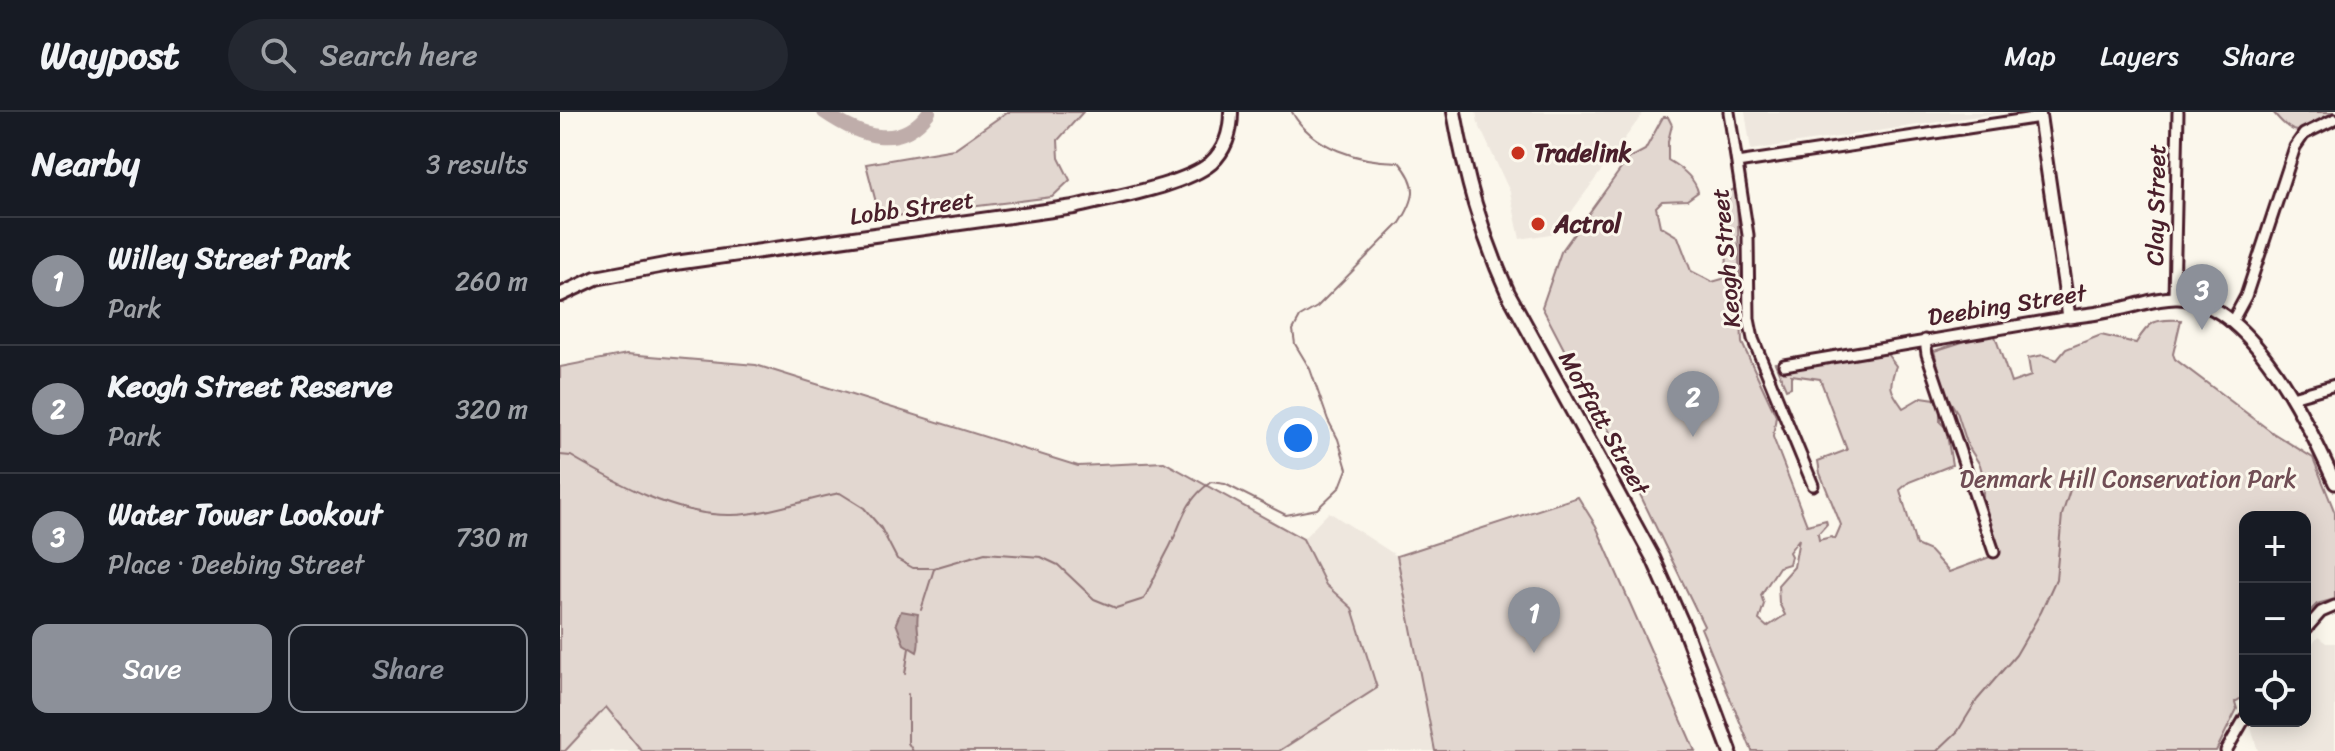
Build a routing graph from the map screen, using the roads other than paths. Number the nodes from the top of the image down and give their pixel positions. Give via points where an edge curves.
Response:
1 (1231, 112) edge
2 (1454, 112) edge
3 (1729, 112) edge
4 (2178, 112) edge
5 (2039, 114) edge
6 (2335, 119) edge
7 (1737, 163) junction
8 (560, 295) edge
9 (2174, 298) junction
10 (2069, 317) junction
11 (2233, 320) junction
12 (1925, 340) junction
13 (1784, 365) dead end
14 (2335, 385) edge
15 (2292, 397) junction
16 (2335, 483) edge
17 (1813, 485) dead end
18 (1994, 552) dead end
19 (2335, 606) edge
20 (2311, 623) edge
21 (2240, 727) edge
22 (1730, 751) edge
23 (2226, 751) edge

1 - 8 main road, Lobb Street via 1229,133 1211,162 1197,172 1126,195 1060,209 675,263 596,278
2 - 22 main road, Moffatt Street via 1474,209 1489,251 1653,558
3 - 7 street, Keogh Street
4 - 9 street, Clay Street
5 - 7 street
5 - 10 street
6 - 11 street via 2304,134 2295,147 2246,296
7 - 17 street, Keogh Street via 1748,235 1753,339
9 - 10 street, Deebing Street
9 - 11 street, Deebing Street via 2197,301
10 - 12 street, Deebing Street
11 - 15 street
12 - 13 street, Deebing Street
12 - 18 street
14 - 15 street
15 - 16 street
19 - 20 street
21 - 23 street

